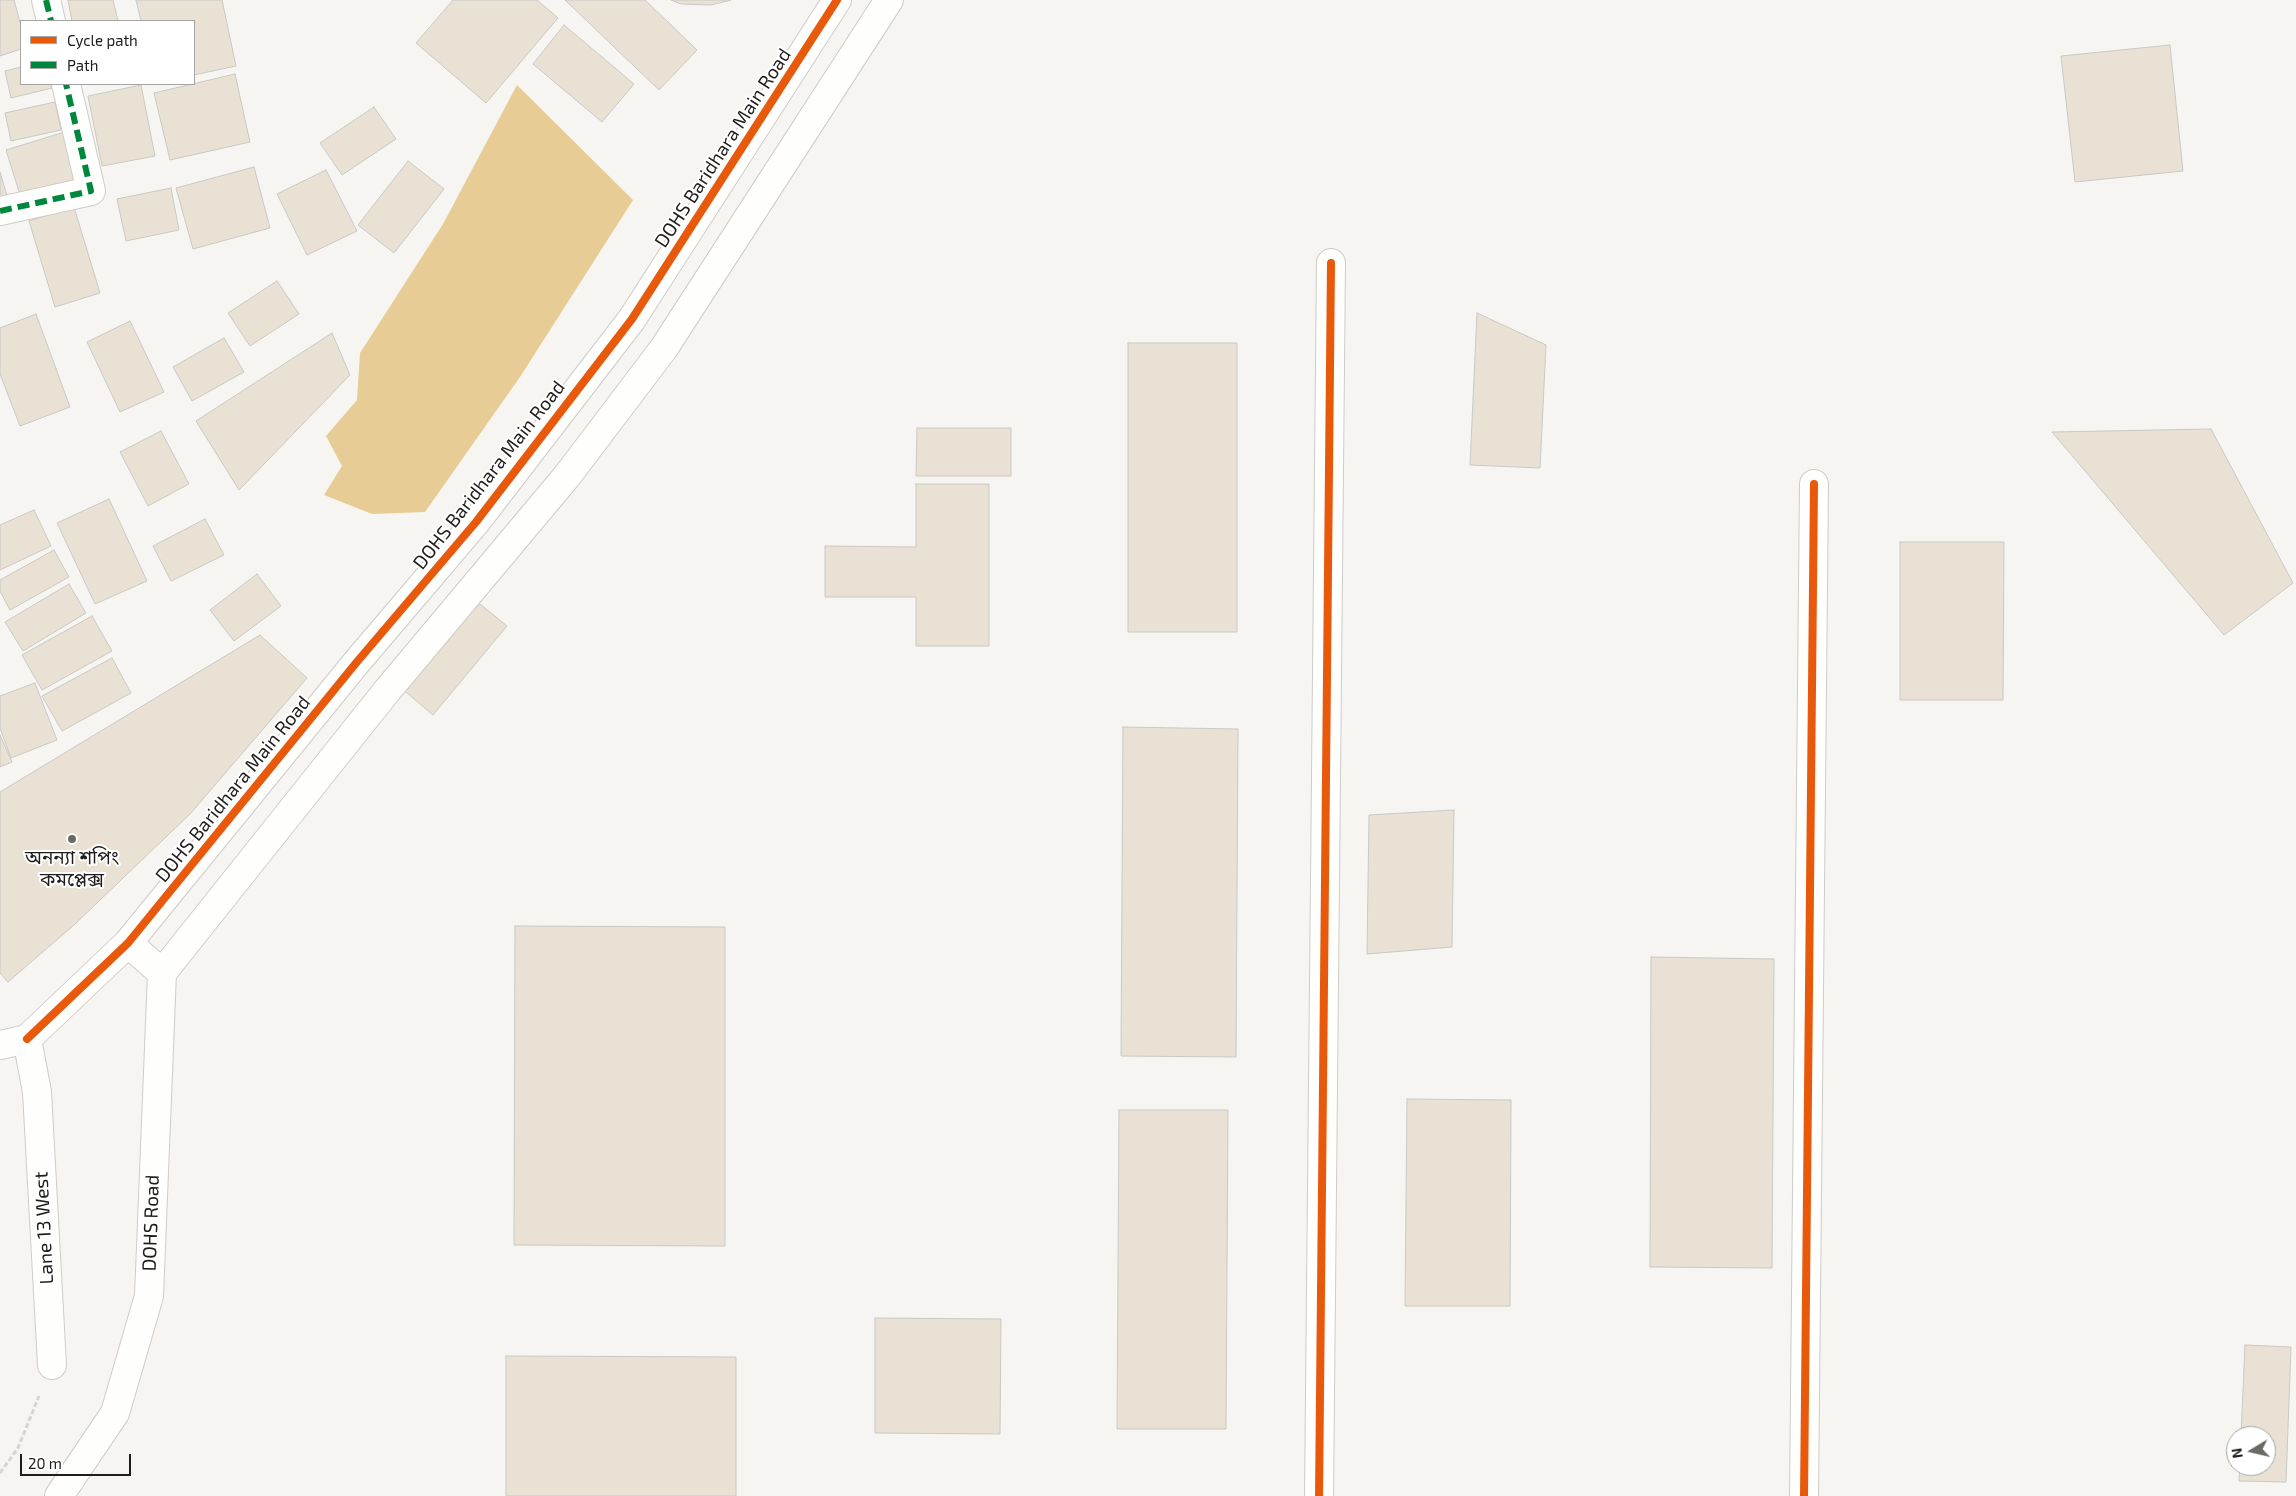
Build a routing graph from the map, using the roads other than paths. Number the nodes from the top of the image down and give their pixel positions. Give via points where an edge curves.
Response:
1 (46, 0) edge
2 (837, 0) edge
3 (889, 0) edge
4 (51, 20) edge
5 (66, 85) edge
6 (0, 211) edge
7 (1331, 263) dead end
8 (1814, 484) dead end
9 (128, 943) junction
10 (162, 973) junction
11 (27, 1039) junction
12 (0, 1045) edge
13 (52, 1365) road end
14 (60, 1496) edge
15 (1319, 1496) edge
16 (1804, 1496) edge

1 - 4 street
2 - 9 street, DOHS Baridhara Main Road via 632,319 476,522 356,663
3 - 10 street via 664,348 567,476 386,692
5 - 6 street via 91,191
7 - 15 street
8 - 16 street
9 - 10 street
9 - 11 street, DOHS Baridhara Main Road
10 - 14 street, DOHS Road via 149,1296 115,1413
11 - 12 street
11 - 13 street, Lane 13 West via 37,1092

